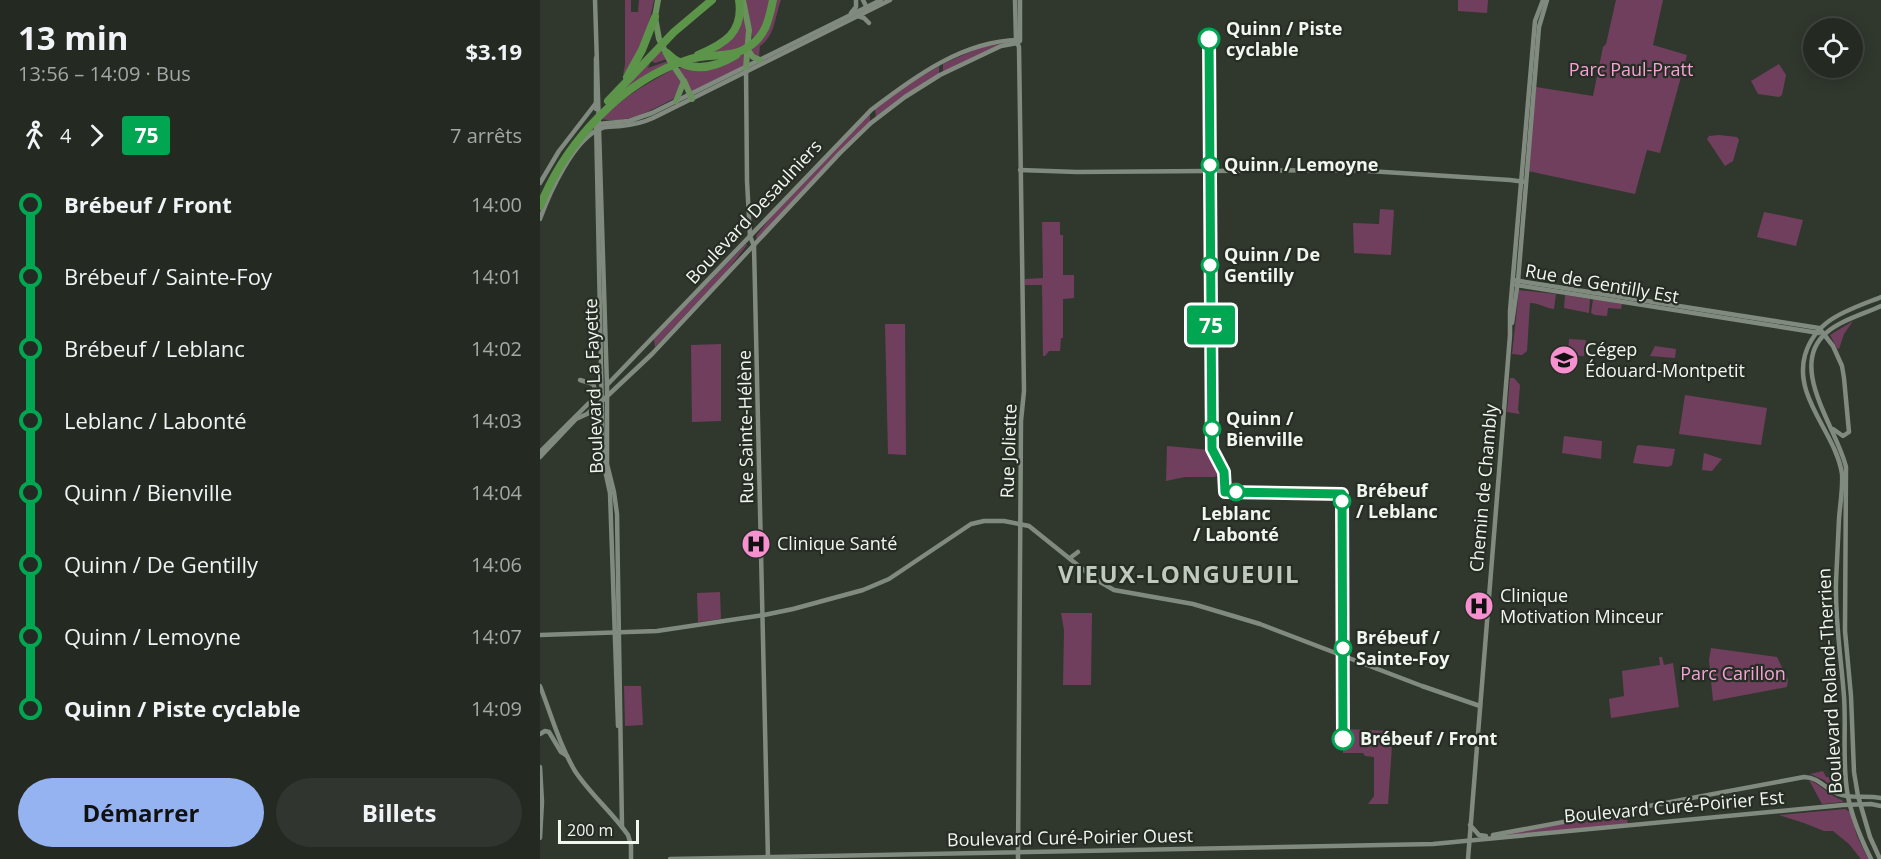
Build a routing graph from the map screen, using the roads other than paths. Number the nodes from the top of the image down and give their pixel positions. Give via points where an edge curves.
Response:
1 (595, 0) edge
2 (658, 0) edge
3 (712, 0) edge
4 (741, 0) edge
5 (773, 0) edge
6 (860, 0) edge
7 (881, 0) edge
8 (890, 0) edge
9 (1017, 0) edge
10 (1545, 0) edge
11 (866, 9) junction
12 (849, 15) junction
13 (858, 16) junction
14 (655, 17) junction
15 (869, 23) dead end
16 (1018, 41) junction
17 (663, 47) junction
18 (749, 48) junction
19 (691, 58) junction
20 (760, 60) junction
21 (746, 69) junction
22 (684, 81) junction
23 (620, 88) junction
24 (691, 97) junction
25 (676, 101) junction
26 (598, 118) junction
27 (586, 139) junction
28 (597, 144) junction
29 (1020, 170) junction
30 (1524, 182) junction
31 (540, 183) edge
32 (540, 194) edge
33 (540, 206) edge
34 (540, 219) edge
35 (750, 236) junction
36 (754, 246) junction
37 (1516, 282) junction
38 (1881, 297) edge
39 (1881, 306) edge
40 (1818, 331) junction
41 (1824, 335) junction
42 (606, 375) junction
43 (615, 378) junction
44 (580, 380) dead end
45 (607, 386) junction
46 (602, 391) junction
47 (607, 397) junction
48 (602, 401) junction
49 (588, 403) junction
50 (593, 408) junction
51 (602, 413) junction
52 (1831, 427) junction
53 (543, 446) edge
54 (540, 454) edge
55 (1020, 523) junction
56 (1078, 552) dead end
57 (1070, 558) junction
58 (764, 615) junction
59 (616, 633) junction
60 (540, 635) edge
61 (540, 686) edge
62 (1480, 706) junction
63 (540, 734) edge
64 (567, 756) junction
65 (540, 767) edge
66 (1848, 796) junction
67 (1857, 796) junction
68 (1881, 798) edge
69 (1860, 804) junction
70 (1850, 805) junction
71 (1881, 806) edge
72 (621, 825) junction
73 (1470, 825) junction
74 (1486, 836) junction
75 (540, 838) edge
76 (1470, 840) junction
77 (1018, 852) junction
78 (768, 858) edge
79 (631, 859) edge
80 (670, 859) edge
81 (1018, 859) edge
82 (1468, 859) edge
83 (1871, 859) edge
84 (1880, 859) edge

1 - 26 street, Boulevard La Fayette
2 - 14 main road
3 - 23 highway via 680,26
4 - 18 main road
4 - 19 highway via 730,37
5 - 18 highway via 766,28
6 - 11 street
6 - 12 street
7 - 11 street
8 - 11 street
9 - 16 street, Rue Joliette
10 - 30 street, Chemin de Chambly
11 - 12 street
11 - 13 street
12 - 20 street
13 - 15 street
13 - 21 street
14 - 17 main road
14 - 23 highway
16 - 29 street, Rue Joliette
16 - 35 street, Boulevard Desaulniers via 979,46 940,63 896,91 840,140
16 - 36 street, Boulevard Desaulniers via 940,75 871,123
17 - 18 highway via 678,62 700,68 721,63
17 - 22 main road
18 - 19 highway
18 - 20 main road via 753,57
18 - 21 main road
19 - 26 highway via 633,87
20 - 21 street
21 - 24 street
21 - 35 street, Rue Sainte-Hélène
22 - 24 main road
22 - 25 main road
23 - 26 highway
24 - 25 street
24 - 26 street via 645,121
25 - 26 street via 637,119
26 - 27 street
26 - 28 street, Boulevard La Fayette
26 - 31 street via 556,154
26 - 32 highway via 562,155
26 - 33 highway via 562,164
26 - 42 street, Boulevard La Fayette
27 - 28 street
27 - 34 street via 559,176
28 - 46 street, Boulevard La Fayette
29 - 30 street via 1353,170
29 - 55 street, Rue Joliette via 1024,391
30 - 37 street, Chemin de Chambly
35 - 36 street, Rue Sainte-Hélène
35 - 43 street, Boulevard Desaulniers
36 - 47 street, Boulevard Desaulniers
36 - 58 street, Rue Sainte-Hélène
37 - 40 street, Rue de Gentilly Est
37 - 62 street, Chemin de Chambly via 1510,311
38 - 40 street via 1844,312
39 - 41 street
40 - 41 street, Rue de Gentilly Est
40 - 66 street, Boulevard Roland-Therrien via 1805,356 1803,380 1835,450 1842,476 1836,586
41 - 52 street, Boulevard Roland-Therrien via 1814,352 1811,377
41 - 52 street via 1842,366 1849,424 1844,436
42 - 43 street
42 - 45 street, Boulevard La Fayette
43 - 45 street, Boulevard Desaulniers
44 - 49 street via 591,382 595,388
45 - 46 street, Boulevard Desaulniers
45 - 47 street, Boulevard La Fayette
46 - 48 street, Boulevard La Fayette
46 - 49 street, Boulevard Desaulniers
47 - 48 street, Boulevard Desaulniers
47 - 59 street, Boulevard La Fayette via 607,464 617,514
48 - 50 street, Boulevard Desaulniers
48 - 51 street, Boulevard La Fayette
49 - 53 street, Boulevard Desaulniers
50 - 51 street
50 - 54 street, Boulevard Desaulniers
51 - 59 street, Boulevard La Fayette
52 - 67 street, Boulevard Roland-Therrien via 1847,475 1845,631
53 - 54 street, Boulevard Desaulniers
55 - 57 street via 1036,530
55 - 58 street via 975,523 878,584
55 - 77 street, Rue Joliette
56 - 57 street
57 - 62 street via 1114,590 1193,604 1260,624
58 - 59 street
58 - 78 street, Rue Sainte-Hélène
59 - 60 street
59 - 72 street, Boulevard La Fayette
61 - 64 street
62 - 73 street, Chemin de Chambly
63 - 64 street via 549,732
64 - 72 street
65 - 75 street
66 - 67 street
66 - 70 street, Boulevard Roland-Therrien
66 - 74 street via 1804,777
67 - 68 street
67 - 69 street, Boulevard Roland-Therrien
69 - 70 street, Boulevard Curé-Poirier Est
69 - 71 street, Boulevard Curé-Poirier Est
69 - 84 street, Boulevard Roland-Therrien
70 - 76 street, Boulevard Curé-Poirier Est
70 - 83 street, Boulevard Roland-Therrien
72 - 79 street via 630,841
73 - 74 street via 1479,835
73 - 76 street, Chemin de Chambly
74 - 76 street
76 - 77 street, Boulevard Curé-Poirier Ouest
76 - 82 street, Chemin de Chambly
77 - 78 street, Boulevard Curé-Poirier Ouest
77 - 81 street, Rue Joliette
78 - 80 street, Boulevard Curé-Poirier Ouest

